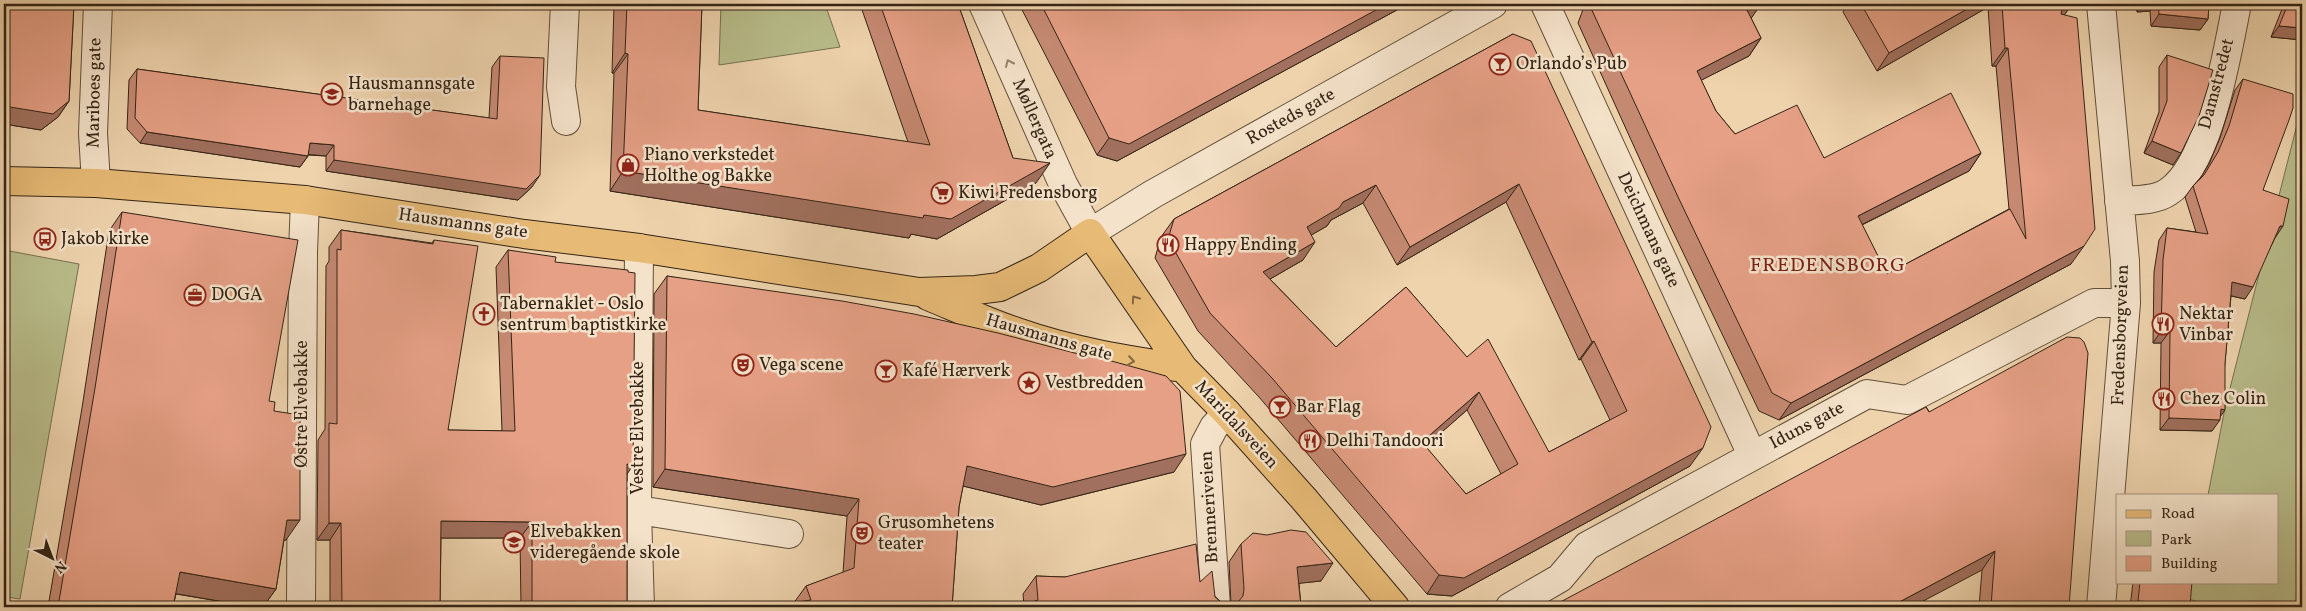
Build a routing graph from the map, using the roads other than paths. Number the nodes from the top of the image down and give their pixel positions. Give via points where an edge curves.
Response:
1 (98, 4) edge
2 (565, 4) edge
3 (983, 4) edge
4 (1493, 4) edge
5 (1545, 4) edge
6 (2101, 4) edge
7 (2237, 4) edge
8 (566, 121) dead end
9 (4, 181) edge
10 (96, 183) junction
11 (305, 200) junction
12 (2119, 201) junction
13 (1090, 233) junction
14 (639, 248) junction
15 (919, 292) junction
16 (2126, 303) junction
17 (1182, 368) junction
18 (1227, 413) junction
19 (1752, 455) junction
20 (637, 513) junction
21 (789, 534) dead end
22 (301, 607) edge
23 (640, 607) edge
24 (1216, 607) edge
25 (1395, 607) edge
26 (1510, 607) edge
27 (2101, 607) edge

1 - 10 street, Mariboes gate via 93,133
2 - 8 street via 561,87
13 -> 3 street, Møllergata via 1063,184
4 - 13 street, Rosteds gate
5 - 19 street, Deichmans gate
6 - 12 street, Fredensborgveien
7 - 12 street, Damstredet via 2218,97 2191,164 2178,185 2166,194
9 - 10 main road, Hausmanns gate
10 - 11 main road, Hausmanns gate
11 - 14 main road, Hausmanns gate
11 - 22 street, Østre Elvebakke
12 - 16 street, Fredensborgveien
13 - 15 main road, Hausmanns gate via 1039,268 1000,287
17 -> 13 main road, Maridalsveien
14 - 15 main road, Hausmanns gate
14 - 20 street, Vestre Elvebakke
15 -> 17 main road, Hausmanns gate via 1018,332 1067,347
16 - 19 street, Iduns gate via 2094,303 1907,400 1868,394
16 - 27 street, Fredensborgveien
17 - 18 main road, Maridalsveien
18 - 24 street, Brenneriveien via 1205,444
18 - 25 main road, Maridalsveien
19 - 26 street, Iduns gate via 1587,546 1560,578
20 - 21 street via 651,512
20 - 23 street, Vestre Elvebakke

